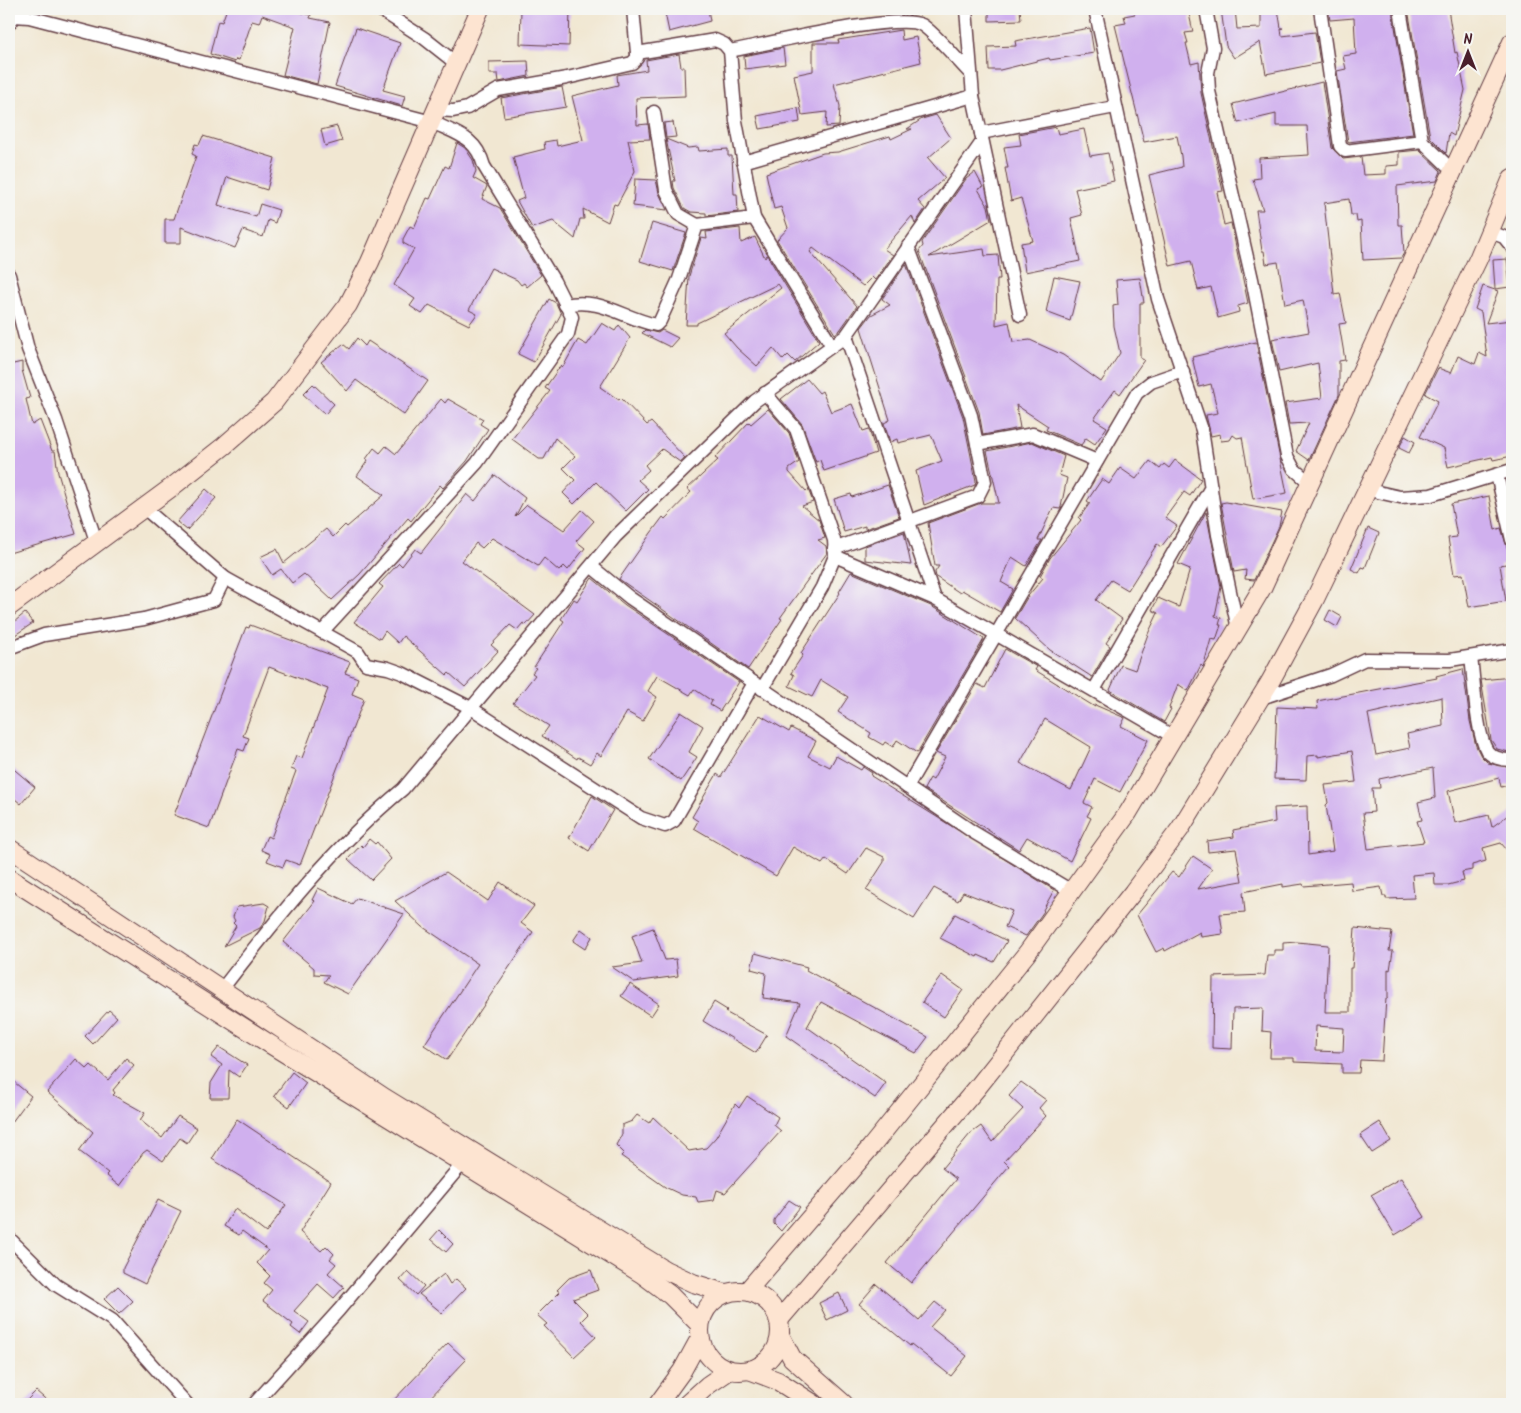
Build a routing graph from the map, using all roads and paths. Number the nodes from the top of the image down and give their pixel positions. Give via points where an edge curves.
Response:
1 (379, 9) edge
2 (480, 9) edge
3 (632, 9) edge
4 (966, 9) edge
5 (1095, 9) edge
6 (1206, 9) edge
7 (1320, 9) edge
8 (1400, 9) edge
9 (9, 24) edge
10 (1512, 42) edge
11 (730, 51) junction
12 (637, 53) junction
13 (457, 64) junction
14 (971, 74) junction
15 (972, 96) junction
16 (1116, 107) junction
17 (654, 112) dead end
18 (434, 116) junction
19 (982, 137) junction
20 (1422, 141) junction
21 (743, 162) junction
22 (1454, 172) junction
23 (1512, 178) edge
24 (754, 218) junction
25 (697, 225) junction
26 (1490, 232) junction
27 (908, 246) junction
28 (1512, 247) edge
29 (9, 275) edge
30 (566, 304) junction
31 (1020, 315) dead end
32 (846, 336) junction
33 (832, 346) junction
34 (1183, 371) junction
35 (766, 393) junction
36 (978, 444) junction
37 (1097, 461) junction
38 (1512, 470) edge
39 (1497, 475) junction
40 (1311, 484) junction
41 (1211, 488) junction
42 (1369, 490) junction
43 (143, 507) junction
44 (908, 520) junction
45 (1512, 540) edge
46 (96, 541) junction
47 (835, 553) junction
48 (592, 567) junction
49 (225, 578) junction
50 (935, 599) junction
51 (9, 607) edge
52 (1238, 629) junction
53 (322, 632) junction
54 (996, 634) junction
55 (9, 648) edge
56 (1512, 650) edge
57 (1471, 657) junction
58 (758, 686) junction
59 (1094, 690) junction
60 (1261, 698) junction
61 (472, 708) junction
62 (1174, 737) junction
63 (1512, 760) edge
64 (906, 787) junction
65 (10, 848) edge
66 (9, 878) edge
67 (1073, 892) junction
68 (222, 989) junction
69 (463, 1163) junction
70 (9, 1238) edge
71 (747, 1291) junction
72 (725, 1293) junction
73 (780, 1327) junction
74 (700, 1331) junction
75 (730, 1370) junction
76 (748, 1370) junction
77 (187, 1404) edge
78 (254, 1404) edge
79 (658, 1404) edge
80 (687, 1404) edge
81 (814, 1404) edge
82 (844, 1404) edge

1 - 13 street
2 - 13 street
3 - 12 street
4 - 14 street
5 - 16 street
6 - 40 street via 1212,48 1209,91 1252,279 1286,456 1294,469
7 - 20 street via 1340,146 1345,151
8 - 20 street
9 - 18 street via 14,16 29,17
10 - 22 street
11 - 12 street via 715,40
11 - 14 street via 865,24 921,24
11 - 21 street
12 - 18 street via 632,63 498,90 468,108
13 - 18 street
14 - 15 street
15 - 19 street
15 - 21 street
16 - 19 street
16 - 34 street via 1158,299
17 - 25 street via 666,190 678,214
18 - 30 street via 472,140 484,166
18 - 43 street via 348,305 274,402 224,446
19 - 27 street
19 - 31 street
20 - 22 street
21 - 24 street
22 - 40 street
23 - 26 street
24 - 25 street
24 - 33 street
25 - 30 street via 679,279 656,325 592,302
26 - 28 street via 1504,237
26 - 42 street
27 - 32 street
27 - 36 street via 971,415
29 - 46 street via 28,349 56,420
30 - 53 street via 572,318 568,334 477,463
32 - 33 street
32 - 44 street
33 - 35 street
34 - 37 street via 1151,382 1137,393
34 - 41 street via 1202,430
35 - 47 street via 796,429 834,540
35 - 48 street via 616,536
36 - 37 street via 1033,434
36 - 44 street via 986,482 978,496
37 - 54 street
38 - 39 street
39 - 42 street via 1431,495 1400,497
39 - 45 street
40 - 52 street via 1262,588
41 - 52 street
41 - 59 street
42 - 60 street
43 - 46 street
43 - 49 street
44 - 47 street
44 - 50 street
46 - 51 street
47 - 50 street
47 - 58 street via 822,587
48 - 58 street via 623,593
48 - 61 street
49 - 53 street
49 - 55 street via 214,600 192,608 44,635
50 - 54 street
52 - 62 street
53 - 61 street via 358,652 366,664 402,673
54 - 59 street
54 - 64 street
56 - 57 street
57 - 60 street via 1450,660 1365,659 1331,675
57 - 63 street via 1482,737 1488,752 1499,760
58 - 61 street via 674,821 665,826 641,818
58 - 64 street
59 - 62 street
60 - 73 street via 1180,829 1133,892
61 - 68 street via 403,789 371,815 308,882
62 - 67 street via 1128,813
64 - 67 street via 972,832
65 - 68 street
66 - 69 street
67 - 71 street via 871,1147
68 - 72 street via 385,1098 665,1270
69 - 74 street via 642,1274 670,1295
69 - 78 street via 339,1310
70 - 77 street via 56,1285 112,1320
71 - 72 street
71 - 73 street via 761,1296 772,1306
72 - 74 street via 708,1305
73 - 76 street via 777,1347 770,1358
73 - 82 street via 792,1358
74 - 75 street via 707,1355
74 - 79 street via 682,1371
75 - 76 street
75 - 80 street
76 - 81 street via 778,1381

